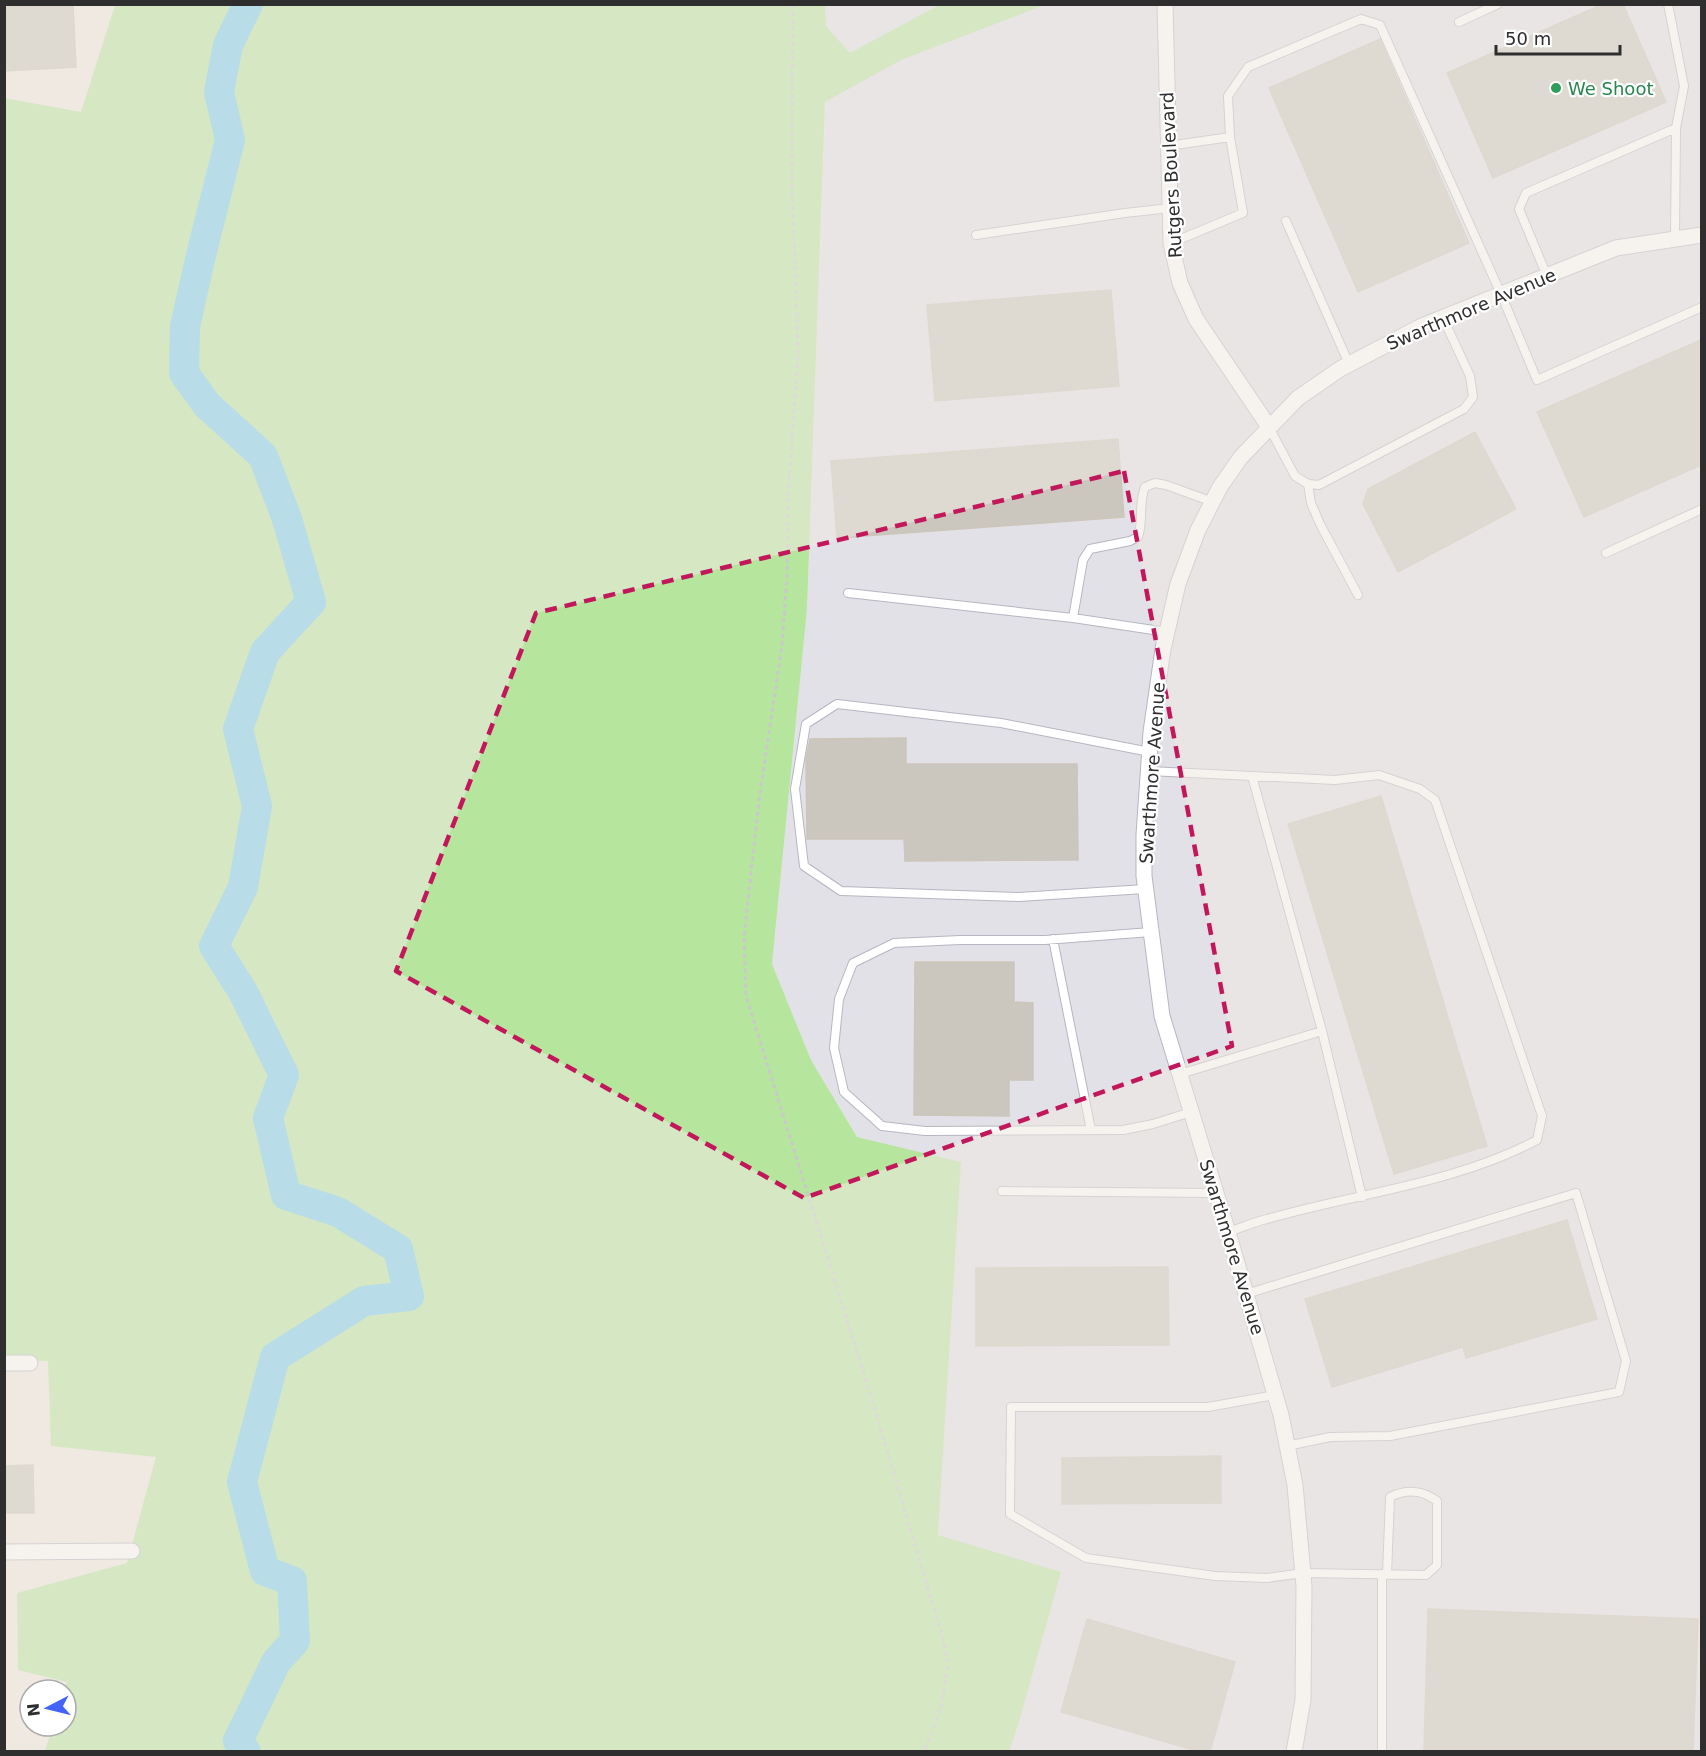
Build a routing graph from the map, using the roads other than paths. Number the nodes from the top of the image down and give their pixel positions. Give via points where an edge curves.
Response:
1 (1165, 4) edge
2 (1497, 4) edge
3 (1668, 4) edge
4 (1459, 22) dead end
5 (1676, 128) junction
6 (1230, 137) junction
7 (1168, 146) junction
8 (1170, 208) junction
9 (1286, 221) dead end
10 (976, 235) dead end
11 (1701, 235) edge
12 (1675, 239) junction
13 (1171, 243) junction
14 (1547, 276) junction
15 (1501, 294) junction
16 (1701, 307) edge
17 (1443, 318) junction
18 (1349, 364) junction
19 (1269, 428) junction
20 (1308, 484) junction
21 (1213, 502) junction
22 (1701, 509) edge
23 (1606, 553) dead end
24 (848, 593) dead end
25 (1358, 595) dead end
26 (1073, 618) junction
27 (1167, 632) junction
28 (1150, 752) junction
29 (1149, 771) junction
30 (1252, 776) junction
31 (1145, 889) junction
32 (1151, 932) junction
33 (1053, 939) junction
34 (1322, 1031) junction
35 (1180, 1074) junction
36 (1191, 1112) junction
37 (1091, 1130) junction
38 (1002, 1191) dead end
39 (1216, 1193) junction
40 (1362, 1197) junction
41 (1228, 1232) junction
42 (1246, 1294) junction
43 (4, 1363) edge
44 (30, 1363) dead end
45 (1275, 1395) junction
46 (1287, 1446) junction
47 (132, 1551) dead end
48 (4, 1552) edge
49 (1303, 1573) junction
50 (1384, 1574) junction
51 (1294, 1752) edge
52 (1382, 1752) edge

1 - 7 street, Rutgers Boulevard
2 - 4 lane
3 - 5 lane via 1684,86
5 - 12 lane
5 - 14 lane via 1526,193 1519,209
6 - 7 lane
6 - 13 lane via 1243,213
6 - 15 lane via 1228,96 1248,67 1361,19 1380,25
7 - 8 street, Rutgers Boulevard
8 - 10 lane
8 - 13 street, Rutgers Boulevard
9 - 18 lane
11 - 12 street, Swarthmore Avenue
12 - 14 street, Swarthmore Avenue via 1616,248
13 - 19 street, Rutgers Boulevard via 1180,283 1196,319
14 - 15 street, Swarthmore Avenue
15 - 16 lane via 1537,380
15 - 17 street, Swarthmore Avenue
17 - 18 street, Swarthmore Avenue
17 - 20 lane via 1470,376 1473,397 1464,409 1319,484
18 - 19 street, Swarthmore Avenue via 1298,398
19 - 20 lane via 1295,476
19 - 21 street, Swarthmore Avenue via 1241,457
20 - 25 lane via 1320,524
21 - 26 lane via 1166,485 1155,483 1145,487 1138,537 1090,549 1083,560
21 - 27 street, Swarthmore Avenue via 1178,584
22 - 23 lane
24 - 26 lane
26 - 27 lane
27 - 28 street, Swarthmore Avenue
28 - 29 street, Swarthmore Avenue
28 - 31 lane via 1001,723 837,704 806,724 795,789 804,866 841,891 1019,897
29 - 30 lane
29 - 31 street, Swarthmore Avenue
30 - 34 lane
30 - 40 lane via 1335,780 1379,775 1420,789 1435,800 1542,1116 1537,1140 1521,1148 1472,1167
31 - 32 street, Swarthmore Avenue
32 - 33 lane
32 - 35 street, Swarthmore Avenue via 1162,1016
33 - 37 lane
33 - 37 lane via 894,943 853,963 839,999 834,1048 844,1092 882,1126 925,1131
34 - 35 lane
34 - 40 lane
35 - 36 street, Swarthmore Avenue
36 - 37 lane via 1123,1130
36 - 39 street, Swarthmore Avenue
38 - 39 lane
39 - 41 street, Swarthmore Avenue
40 - 41 lane
41 - 42 street, Swarthmore Avenue
42 - 45 street, Swarthmore Avenue
42 - 46 lane via 1576,1193 1626,1361 1619,1392 1390,1436 1330,1437
43 - 44 street
45 - 46 street, Swarthmore Avenue
45 - 49 lane via 1208,1407 1011,1407 1010,1514 1086,1558 1215,1576 1267,1578
46 - 49 street, Swarthmore Avenue via 1295,1485
47 - 48 street
49 - 50 lane
49 - 51 street, Swarthmore Avenue via 1303,1700
50 - 50 lane via 1426,1575 1437,1565 1437,1501 1427,1493 1401,1492 1390,1497
50 - 52 lane

